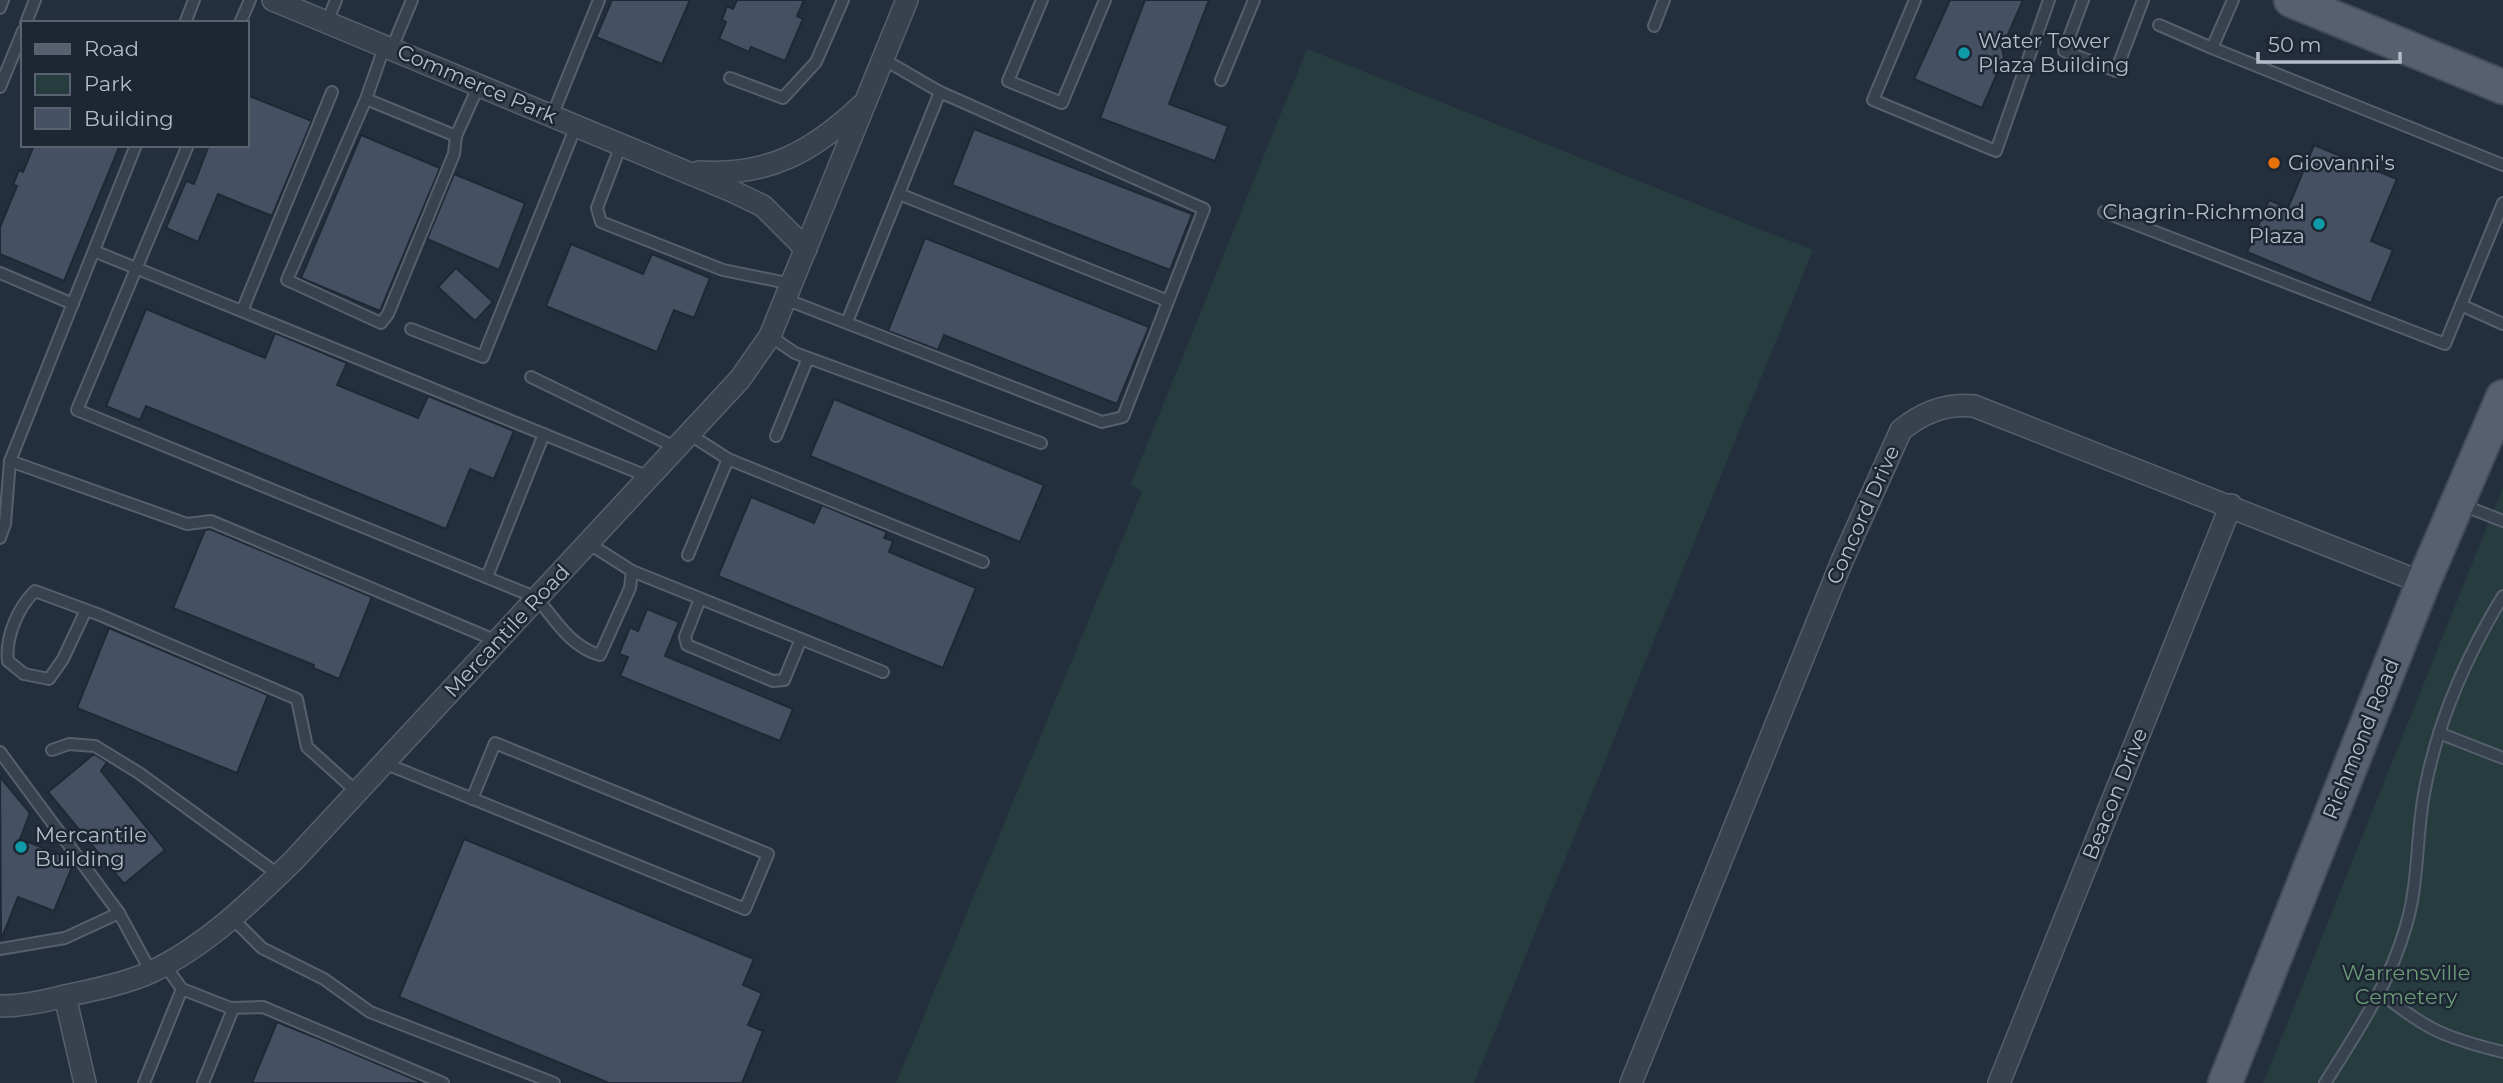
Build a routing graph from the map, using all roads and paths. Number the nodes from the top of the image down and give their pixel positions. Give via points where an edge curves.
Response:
1 (3, 0) edge
2 (35, 0) edge
3 (194, 0) edge
4 (250, 0) edge
5 (273, 0) edge
6 (336, 0) edge
7 (412, 0) edge
8 (599, 0) edge
9 (842, 0) edge
10 (907, 0) edge
11 (1042, 0) edge
12 (1105, 0) edge
13 (1254, 0) edge
14 (1664, 0) edge
15 (1915, 0) edge
16 (2049, 0) edge
17 (2083, 0) edge
18 (2143, 0) edge
19 (2233, 0) edge
20 (2291, 0) edge
21 (0, 8) edge
22 (27, 21) edge
23 (186, 21) edge
24 (241, 21) edge
25 (327, 22) junction
26 (2159, 25) dead end
27 (1654, 26) dead end
28 (21, 36) edge
29 (388, 47) junction
30 (2212, 48) junction
31 (883, 58) junction
32 (730, 78) dead end
33 (1221, 80) dead end
34 (479, 85) junction
35 (0, 87) edge
36 (2503, 87) edge
37 (332, 92) dead end
38 (940, 92) junction
39 (366, 99) junction
40 (867, 100) junction
41 (552, 116) junction
42 (576, 126) junction
43 (456, 135) junction
44 (621, 145) junction
45 (135, 147) edge
46 (187, 147) edge
47 (2503, 165) edge
48 (680, 170) junction
49 (899, 194) junction
50 (2503, 203) edge
51 (2104, 212) dead end
52 (806, 249) junction
53 (94, 251) junction
54 (136, 267) junction
55 (0, 273) edge
56 (789, 291) junction
57 (1168, 301) junction
58 (73, 304) junction
59 (2461, 305) junction
60 (242, 311) junction
61 (847, 323) junction
62 (2503, 324) edge
63 (411, 329) dead end
64 (770, 336) junction
65 (808, 358) junction
66 (531, 377) dead end
67 (2503, 397) edge
68 (544, 434) junction
69 (776, 436) dead end
70 (683, 441) junction
71 (1041, 443) dead end
72 (728, 459) junction
73 (10, 461) junction
74 (649, 477) junction
75 (4, 489) edge
76 (2457, 502) junction
77 (2231, 505) junction
78 (2503, 521) edge
79 (0, 538) edge
80 (588, 543) junction
81 (688, 555) dead end
82 (983, 562) dead end
83 (632, 571) junction
84 (487, 577) junction
85 (2423, 583) junction
86 (2503, 596) edge
87 (537, 598) junction
88 (700, 599) junction
89 (86, 610) junction
90 (801, 639) junction
91 (497, 641) junction
92 (883, 672) dead end
93 (2439, 733) junction
94 (52, 750) dead end
95 (0, 752) edge
96 (2503, 758) edge
97 (384, 763) junction
98 (357, 792) junction
99 (472, 799) junction
100 (279, 875) junction
101 (120, 914) junction
102 (232, 918) junction
103 (0, 949) edge
104 (157, 968) junction
105 (182, 989) junction
106 (2379, 992) junction
107 (65, 996) junction
108 (0, 1006) edge
109 (231, 1008) junction
110 (2503, 1052) edge
111 (85, 1083) edge
112 (144, 1083) edge
113 (203, 1083) edge
114 (443, 1083) edge
115 (555, 1083) edge
116 (1631, 1083) edge
117 (1999, 1083) edge
118 (2225, 1083) edge
119 (2325, 1083) edge

1 - 21 lane
2 - 22 lane
3 - 23 lane
4 - 24 lane
5 - 25 street, Commerce Park
6 - 25 lane
7 - 29 lane
8 - 41 lane
9 - 32 lane via 816,62 783,98
10 - 31 street, Commerce Park
11 - 12 lane via 1007,81 1062,103
13 - 33 lane
14 - 27 lane
15 - 16 lane via 1873,100 1996,151
17 - 18 lane via 2064,51 2116,71
19 - 30 lane
20 - 36 main road
25 - 29 street, Commerce Park
26 - 30 lane
28 - 35 lane
29 - 34 street, Commerce Park
29 - 39 lane
30 - 47 lane
31 - 38 lane
31 - 40 street, Commerce Park
34 - 41 street, Commerce Park
34 - 43 lane
37 - 60 lane
38 - 49 lane
38 - 57 lane via 1204,209
39 - 43 lane
39 - 43 lane via 287,280 381,323 454,155
40 - 48 street, Commerce Park via 815,145 788,159 724,173
40 - 52 street, Mercantile Road
41 - 42 street, Commerce Park
42 - 44 street, Commerce Park
42 - 63 lane via 484,357
44 - 48 street, Commerce Park
44 - 56 lane via 597,208 601,222
45 - 53 lane
46 - 54 lane
48 - 52 street, Commerce Park via 762,206
49 - 57 lane
49 - 61 lane
50 - 59 lane
51 - 59 lane via 2445,344
52 - 56 street, Mercantile Road
53 - 54 lane
53 - 58 lane
54 - 60 lane
54 - 84 lane via 77,410
55 - 58 lane
56 - 61 lane
56 - 64 street, Mercantile Road
57 - 61 lane via 1123,417 1102,422
58 - 73 lane
59 - 62 lane
60 - 68 lane
64 - 65 lane
64 - 70 street, Mercantile Road via 740,379
65 - 69 lane
65 - 71 lane
66 - 70 lane
67 - 76 main road, Richmond Road
68 - 74 lane
68 - 84 lane
70 - 72 lane
70 - 74 street, Mercantile Road
72 - 81 lane
72 - 82 lane
73 - 75 lane
73 - 91 lane via 187,524 211,521
74 - 80 street, Mercantile Road
75 - 79 lane via 5,524
76 - 78 lane
76 - 85 main road, Richmond Road
77 - 85 street, Concord Drive
77 - 116 street, Concord Drive via 1974,406 1957,404 1927,414 1901,430 1842,561
77 - 117 street, Beacon Drive
80 - 83 lane
80 - 87 street, Mercantile Road
83 - 87 lane via 630,588 600,655 585,651 565,633
83 - 88 lane
84 - 87 lane
85 - 118 main road, Richmond Road
86 - 93 lane via 2463,665
87 - 91 street, Mercantile Road
88 - 90 lane
88 - 90 lane via 685,637 687,645 773,681 783,680
89 - 89 lane via 35,591 25,601 6,648 8,661 24,674 49,679
89 - 98 lane via 298,699 307,747
90 - 92 lane
91 - 97 street, Mercantile Road
93 - 96 lane
93 - 106 lane via 2424,795 2406,927
94 - 100 lane via 69,744 95,746
95 - 101 lane
97 - 98 street, Mercantile Road
97 - 99 lane
98 - 100 street, Mercantile Road
99 - 99 lane via 745,909 768,854 495,743
100 - 102 street, Mercantile Road
101 - 103 lane via 65,938
101 - 104 lane
102 - 104 street, Mercantile Road
102 - 115 lane via 262,948 324,979 370,1012
104 - 105 lane
104 - 107 street, Mercantile Road
105 - 109 lane
105 - 112 lane
106 - 110 lane via 2417,1022 2453,1040
106 - 119 lane
107 - 108 street, Mercantile Road
107 - 111 street
109 - 113 lane
109 - 114 lane via 264,1007

